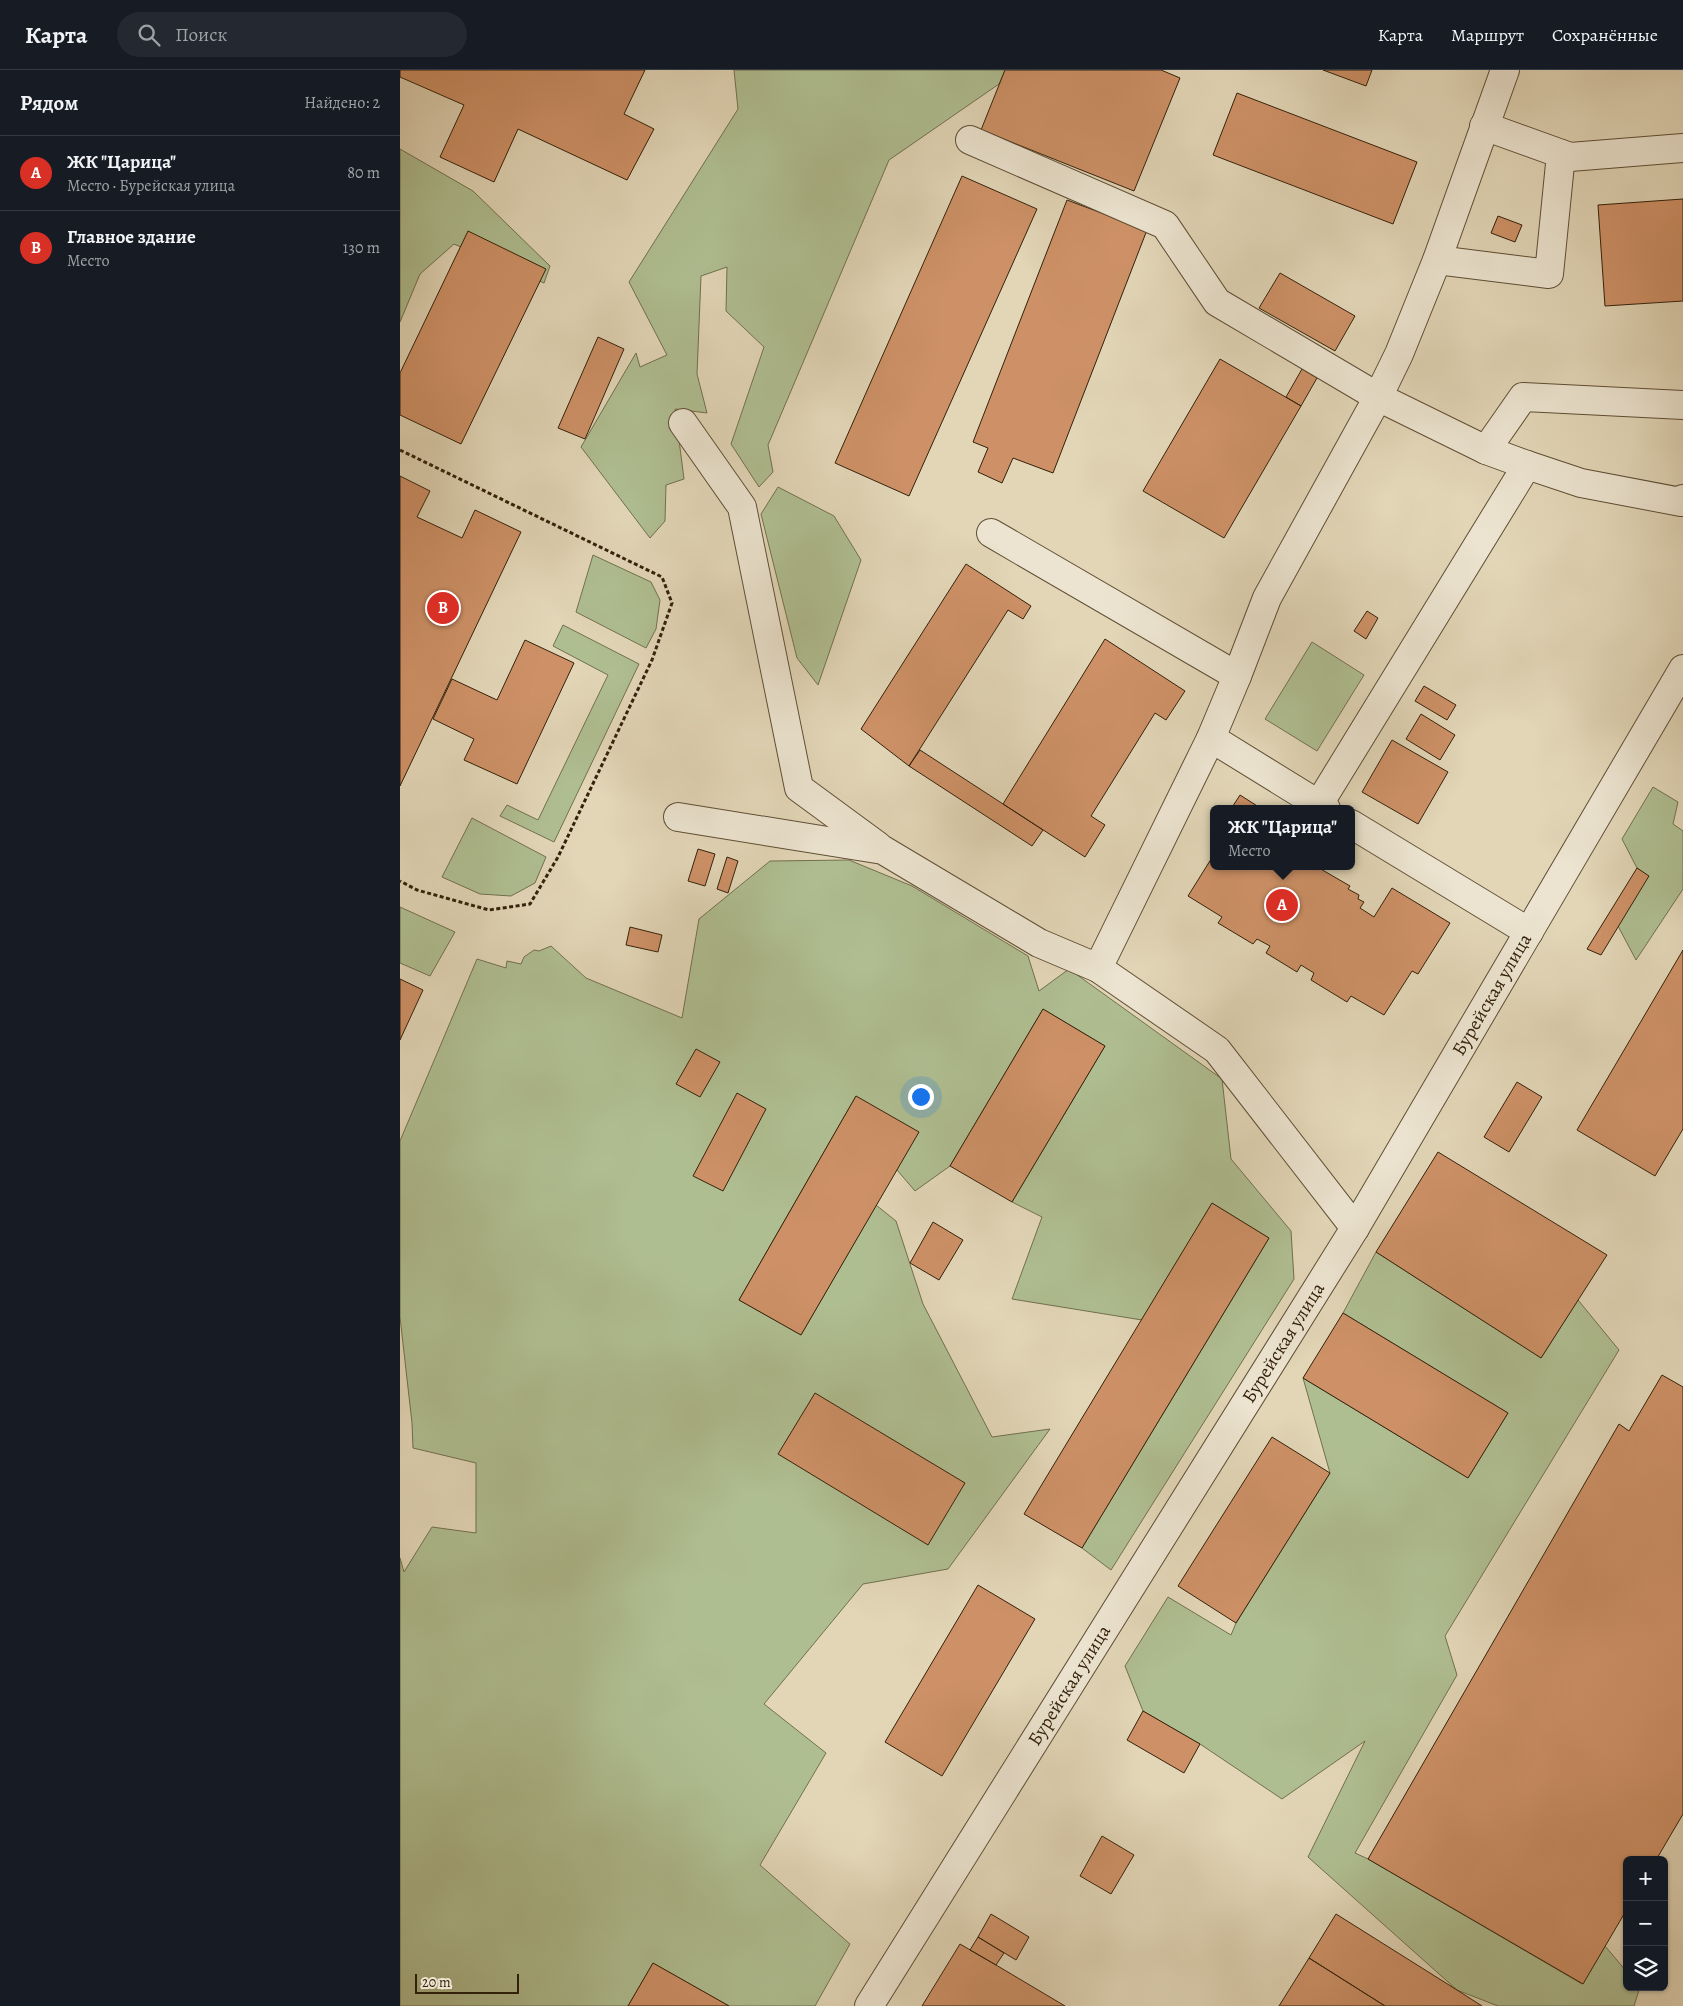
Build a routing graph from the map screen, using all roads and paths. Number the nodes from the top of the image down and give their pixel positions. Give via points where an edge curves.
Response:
1 (1505, 70) edge
2 (1484, 126) junction
3 (970, 140) dead end
4 (1683, 148) edge
5 (1561, 154) junction
6 (1437, 260) junction
7 (1378, 397) junction
8 (1683, 405) edge
9 (683, 423) dead end
10 (400, 450) edge
11 (1486, 450) junction
12 (1527, 465) junction
13 (1683, 499) edge
14 (991, 533) dead end
15 (1683, 670) edge
16 (1237, 676) junction
17 (1210, 738) junction
18 (1319, 805) edge
19 (1323, 805) edge
20 (678, 817) dead end
21 (1355, 826) edge
22 (883, 850) junction
23 (400, 881) edge
24 (1529, 932) junction
25 (1098, 968) junction
26 (1355, 1228) junction
27 (869, 2006) edge

1 - 2 street
2 - 5 street
2 - 6 street
3 - 7 street via 1165,224 1217,302
4 - 5 street via 1570,158
5 - 6 street via 1549,274
6 - 7 street
7 - 11 street
7 - 16 street via 1267,598
8 - 11 street via 1523,397
9 - 22 street via 742,507 798,788
10 - 23 path via 662,577 672,603 652,660 558,857 530,904 489,910 417,890
11 - 12 street
12 - 13 street via 1581,483 1681,502
12 - 19 street
14 - 16 street
15 - 24 street, Бурейская улица
16 - 17 street
17 - 18 street
17 - 25 street
20 - 22 street
21 - 24 street
22 - 25 street via 1039,943
24 - 26 street, Бурейская улица
25 - 26 street via 1217,1050
26 - 27 street, Бурейская улица

